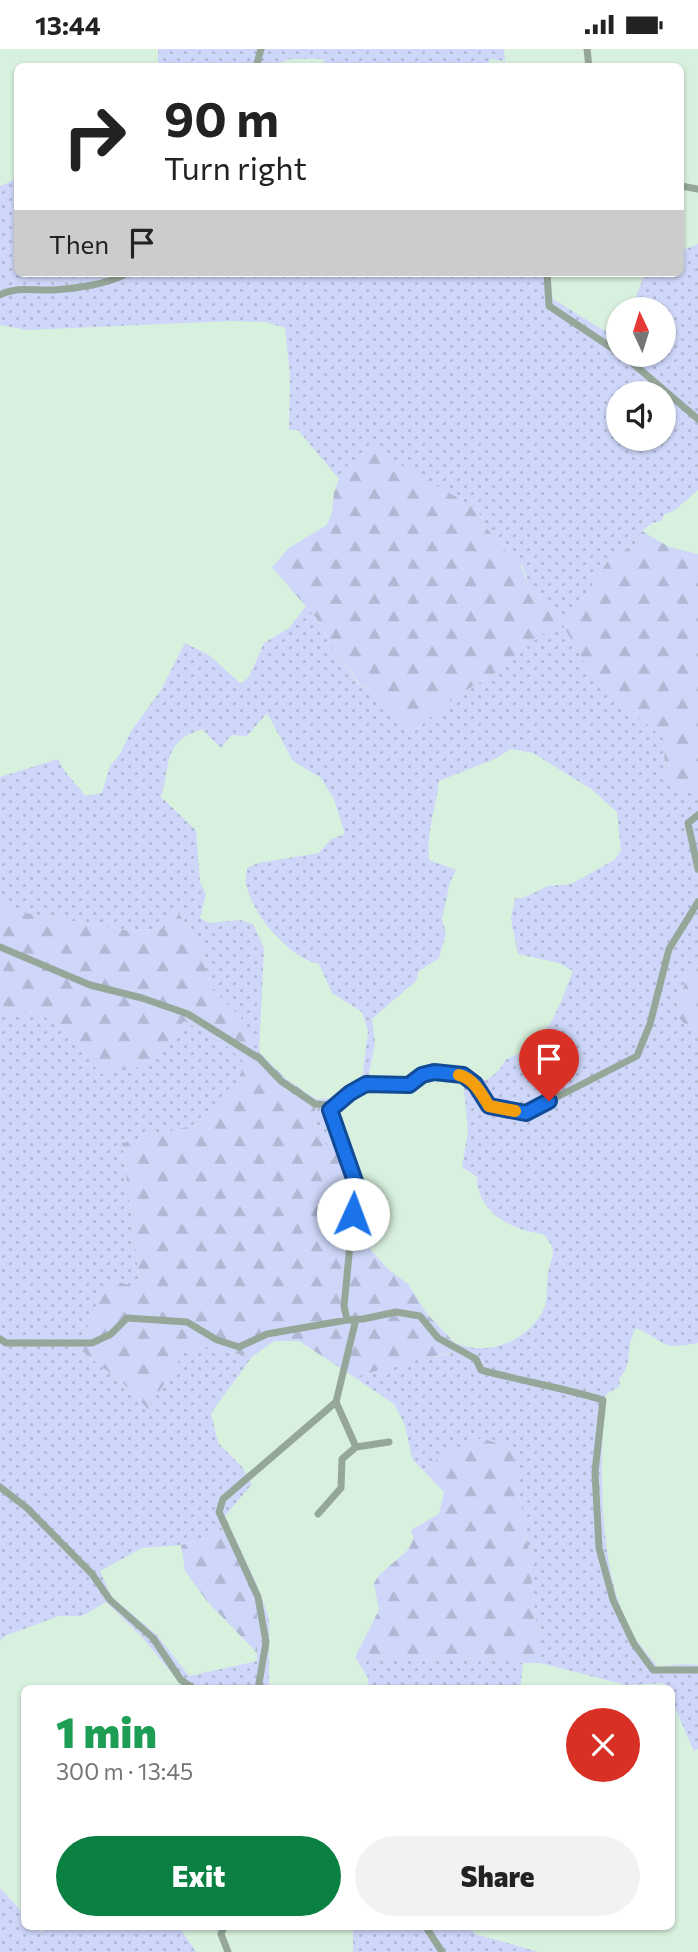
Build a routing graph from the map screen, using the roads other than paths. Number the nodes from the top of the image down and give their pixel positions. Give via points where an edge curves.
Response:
1 (121, 277) edge
2 (547, 277) edge
3 (0, 295) edge
4 (606, 344) edge
5 (637, 367) edge
6 (698, 419) edge
7 (698, 815) edge
8 (698, 869) edge
9 (698, 902) edge
10 (0, 947) edge
11 (330, 1110) junction
12 (351, 1319) junction
13 (2, 1342) edge
14 (336, 1402) junction
15 (389, 1443) dead end
16 (356, 1447) junction
17 (0, 1487) edge
18 (318, 1514) dead end
19 (698, 1670) edge
20 (188, 1685) edge
21 (259, 1685) edge
22 (223, 1930) edge
23 (428, 1930) edge
24 (228, 1952) edge
25 (442, 1952) edge

1 - 3 street via 52,290 12,289
2 - 4 street via 549,306
5 - 6 street
7 - 8 street via 688,823
9 - 11 street via 669,949 637,1056 526,1113 489,1106 463,1075 434,1072 409,1085 366,1084
10 - 11 street via 90,985 188,1014
11 - 12 street via 356,1184 344,1306
12 - 13 street via 267,1334 239,1347 187,1322 127,1318 111,1334 92,1343
12 - 14 street
12 - 19 street via 396,1312 420,1316 438,1338 476,1359 481,1370 603,1400 595,1472 597,1523 613,1599 634,1644 653,1670
14 - 16 street
14 - 21 street via 223,1499 219,1512 258,1597 266,1642
15 - 16 street
16 - 18 street via 342,1458 341,1488
17 - 20 street via 27,1508 92,1574 110,1600 153,1638
22 - 24 street
23 - 25 street

